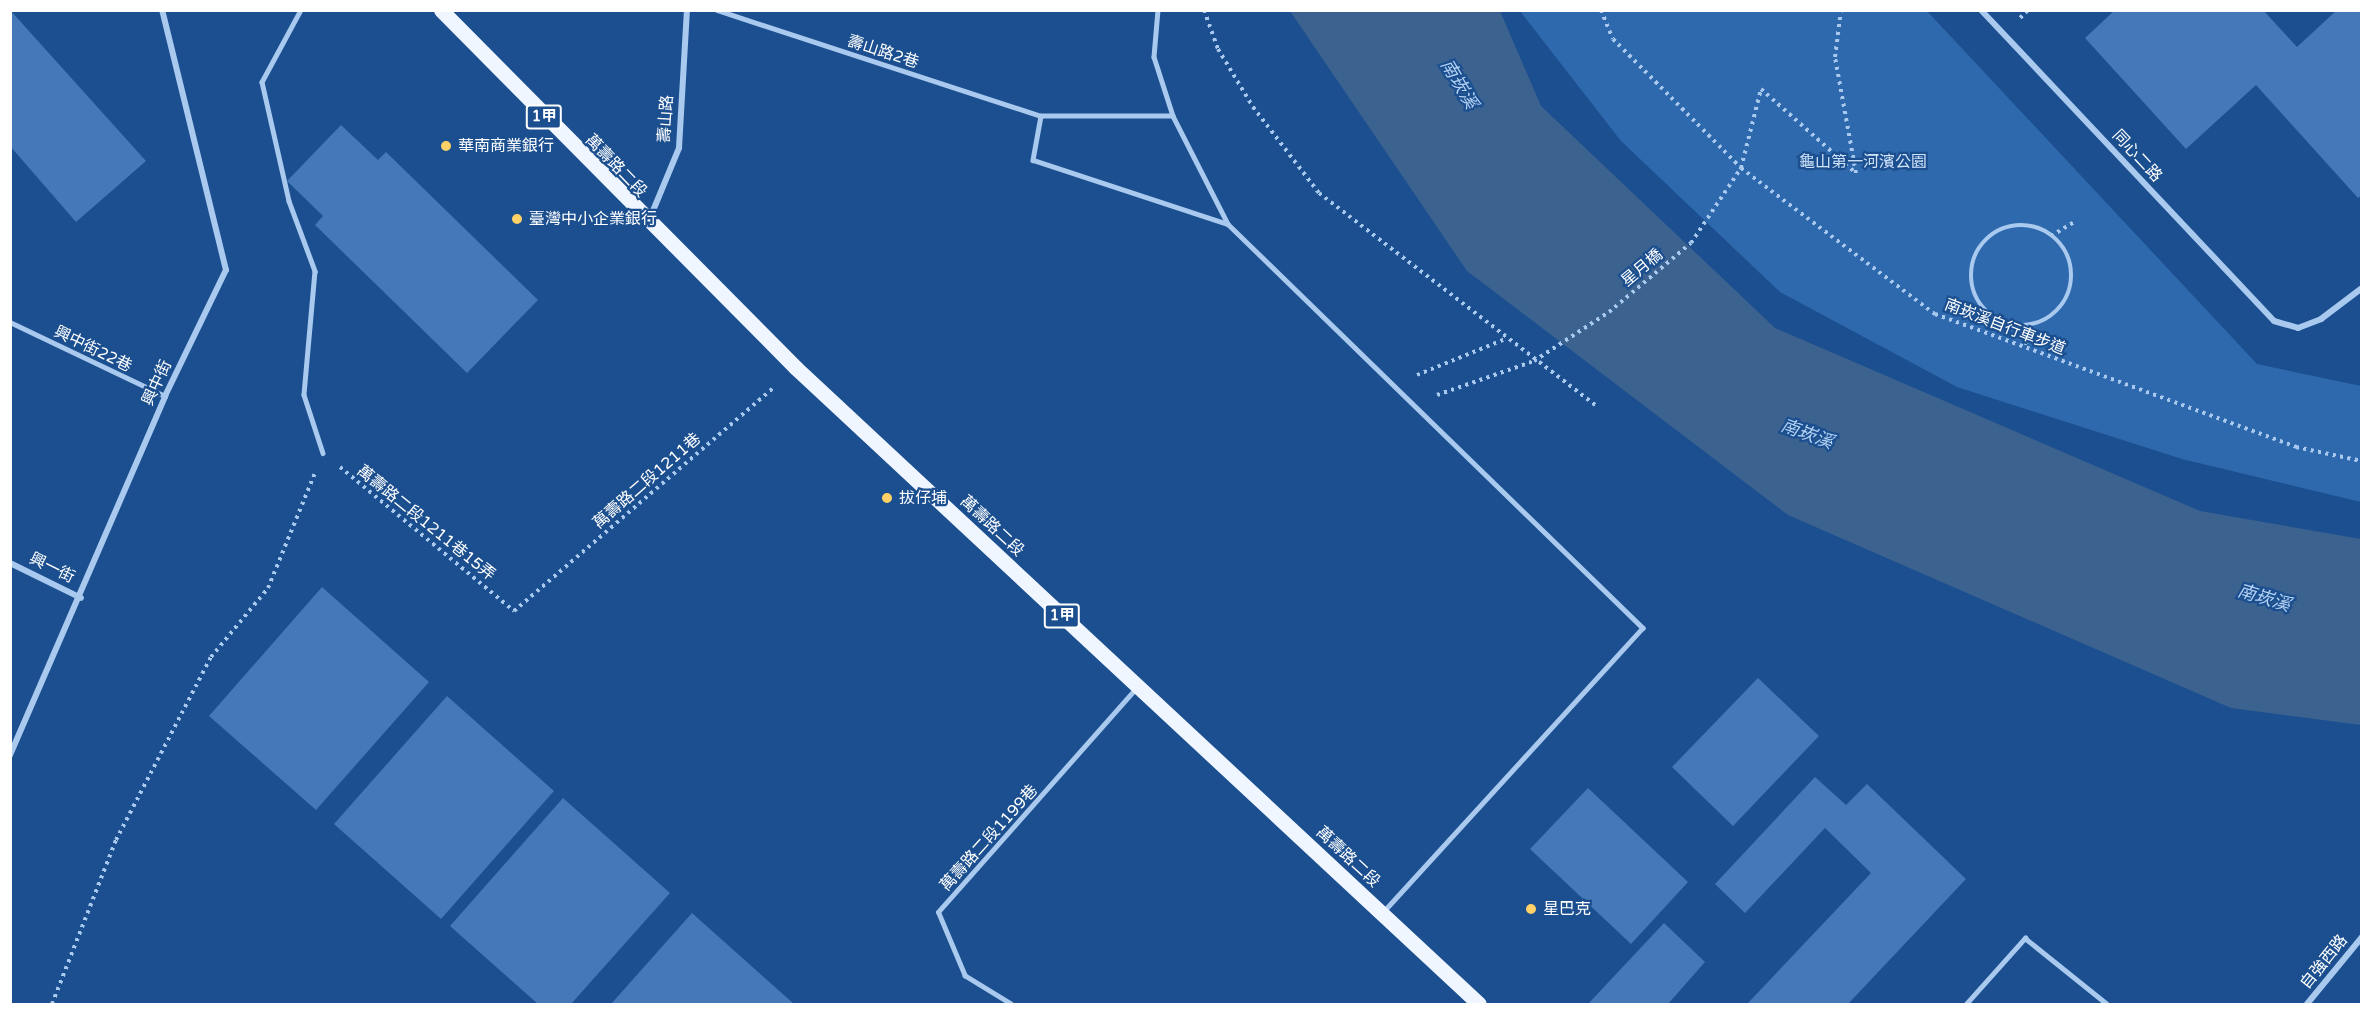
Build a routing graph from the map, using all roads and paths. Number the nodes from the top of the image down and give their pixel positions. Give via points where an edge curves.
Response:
1 (162, 10) edge
2 (301, 10) edge
3 (441, 10) edge
4 (687, 10) edge
5 (717, 10) edge
6 (1158, 10) edge
7 (1204, 10) edge
8 (1611, 10) edge
9 (1841, 10) edge
10 (1981, 10) edge
11 (2028, 10) edge
12 (1602, 12) edge
13 (2019, 18) dead end
14 (1041, 116) junction
15 (1173, 116) junction
16 (1742, 168) junction
17 (2076, 221) dead end
18 (647, 224) junction
19 (1228, 224) junction
20 (2051, 236) junction
21 (2361, 288) edge
22 (10, 322) edge
23 (2023, 327) junction
24 (1505, 339) junction
25 (2027, 348) junction
26 (1534, 362) junction
27 (796, 368) junction
28 (1410, 378) dead end
29 (165, 396) junction
30 (1413, 404) junction
31 (1596, 406) dead end
32 (323, 453) junction
33 (2361, 461) edge
34 (10, 563) edge
35 (81, 598) junction
36 (514, 611) joint
37 (1138, 686) junction
38 (10, 755) edge
39 (1382, 914) junction
40 (2361, 936) edge
41 (52, 1005) edge
42 (1011, 1005) edge
43 (1479, 1005) edge
44 (1966, 1005) edge
45 (2107, 1005) edge
46 (2307, 1005) edge

1 - 29 street, 興中街 via 226,270
2 - 32 lane via 261,82 289,201 315,271 304,395
3 - 18 main road, 萬壽路二段 / 1甲
4 - 18 street, 壽山路 via 679,148
5 - 14 lane, 壽山路2巷
6 - 15 lane via 1154,57
7 - 24 path via 1218,49 1253,107 1319,194
8 - 12 path
9 - 16 path via 1835,57 1856,173 1761,89
10 - 21 street, 同心二路 via 2274,321 2298,328 2321,319
11 - 13 path
12 - 16 path, 南崁溪自行車步道 via 1613,39
14 - 15 lane, 壽山路2巷
14 - 19 lane via 1033,160
15 - 19 lane
16 - 25 path, 南崁溪自行車步道 via 1935,314
16 - 26 path, 星月橋 via 1691,243 1610,312
17 - 20 path
18 - 27 main road, 萬壽路二段 / 1甲
19 - 30 lane
20 - 23 path via 2068,256 2071,288 2053,315
20 - 23 path via 2031,225 2013,225 1984,240 1975,255 1972,288 1979,304 2006,324
22 - 29 lane, 興中街22巷
23 - 25 path
24 - 26 path
24 - 28 path
25 - 33 path, 南崁溪自行車步道 via 2296,447
26 - 30 path, 星月橋
26 - 31 path
27 - 36 path, 萬壽路二段1211巷
27 - 37 main road, 萬壽路二段 / 1甲
29 - 35 street, 興中街
30 - 39 lane via 1643,628
32 - 36 path, 萬壽路二段1211巷15弄
32 - 41 path via 268,588 211,657 116,840
34 - 35 street, 興一街
35 - 38 street, 興中街
37 - 39 main road, 萬壽路二段 / 1甲
37 - 42 lane, 萬壽路二段1199巷 via 939,912 965,976
39 - 43 main road, 萬壽路二段 / 1甲
40 - 46 street, 自強西路
44 - 45 lane via 2025,938

